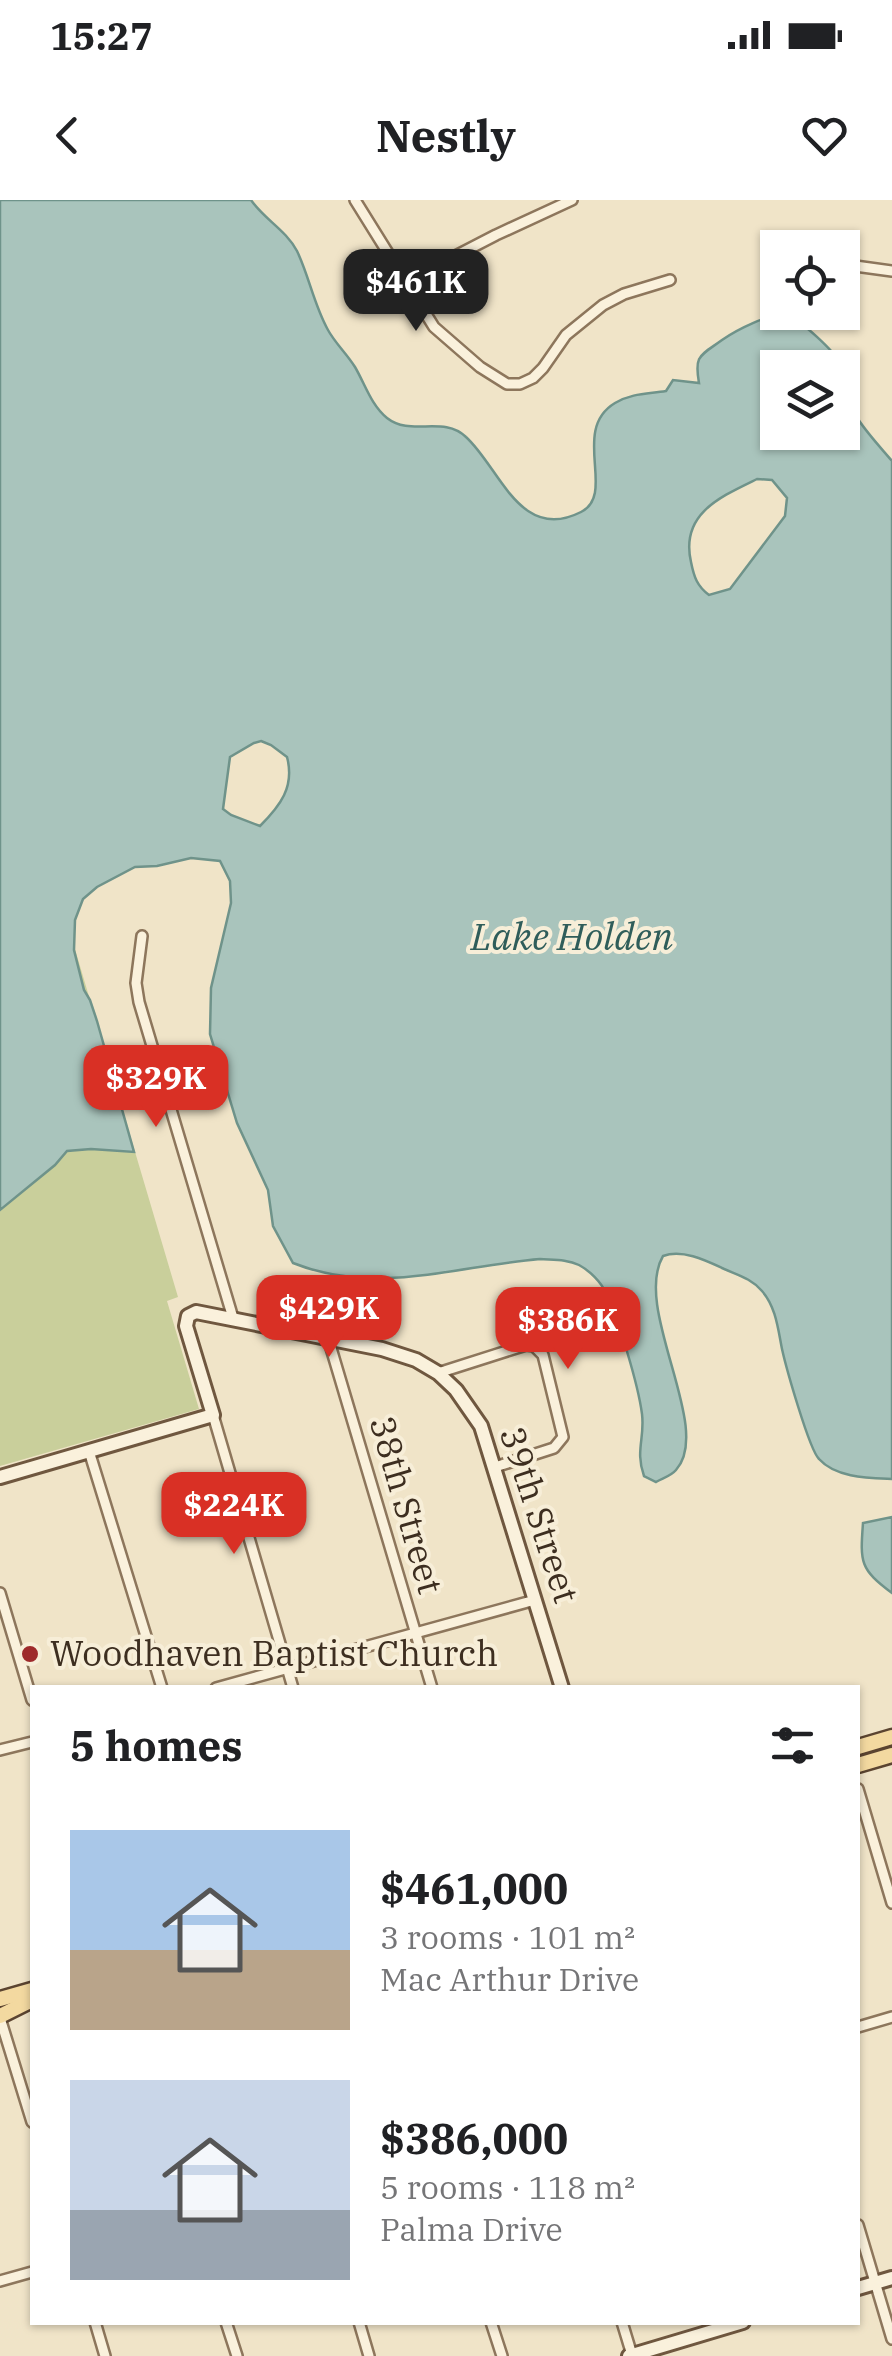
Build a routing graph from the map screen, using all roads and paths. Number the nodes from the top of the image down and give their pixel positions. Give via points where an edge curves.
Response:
1 (355, 200) edge
2 (572, 200) edge
3 (860, 267) edge
4 (892, 271) edge
5 (670, 280) dead end
6 (407, 281) junction
7 (142, 936) dead end
8 (233, 1318) junction
9 (328, 1338) junction
10 (438, 1373) junction
11 (213, 1416) junction
12 (89, 1451) junction
13 (495, 1467) junction
14 (0, 1477) edge
15 (0, 1593) edge
16 (535, 1600) junction
17 (415, 1632) junction
18 (286, 1668) junction
19 (161, 1685) edge
20 (226, 1685) edge
21 (292, 1685) edge
22 (431, 1685) edge
23 (561, 1685) edge
24 (30, 1693) edge
25 (892, 1737) edge
26 (30, 1742) edge
27 (862, 1748) edge
28 (0, 1750) edge
29 (892, 1755) edge
30 (860, 1764) edge
31 (860, 1795) edge
32 (889, 1882) edge
33 (892, 1903) edge
34 (30, 1991) edge
35 (0, 2000) edge
36 (30, 2005) edge
37 (892, 2016) edge
38 (0, 2017) edge
39 (860, 2026) edge
40 (30, 2115) edge
41 (860, 2231) edge
42 (30, 2273) edge
43 (892, 2278) edge
44 (0, 2281) edge
45 (876, 2283) junction
46 (860, 2287) edge
47 (95, 2325) edge
48 (227, 2325) edge
49 (360, 2325) edge
50 (492, 2325) edge
51 (623, 2325) edge
52 (733, 2325) edge
53 (892, 2339) edge
54 (105, 2356) edge
55 (236, 2356) edge
56 (369, 2356) edge
57 (502, 2356) edge
58 (630, 2356) edge

1 - 6 street
2 - 6 street
3 - 4 street
5 - 6 street via 603,305 566,335 544,368 506,384 434,327
7 - 8 street via 139,1002
8 - 9 street
8 - 11 street via 196,1312 186,1321
9 - 10 street via 399,1354
9 - 17 street, 38th Street
10 - 13 street, 39th Street via 476,1418
10 - 13 street via 526,1345 543,1355 564,1437 554,1448
11 - 12 street
11 - 18 street
12 - 14 street
12 - 19 street
13 - 16 street, 39th Street
15 - 24 street
16 - 17 street
16 - 23 street, 39th Street
17 - 18 street
17 - 22 street, 38th Street
18 - 20 street
18 - 21 street
25 - 27 main road
26 - 28 street
29 - 30 main road
31 - 32 street
32 - 33 street
34 - 35 main road
36 - 38 main road
37 - 39 street
38 - 40 street
41 - 45 street
42 - 44 street
43 - 45 street
45 - 46 street
45 - 53 street
47 - 54 street
48 - 55 street
49 - 56 street
50 - 57 street
51 - 58 street
52 - 58 street

